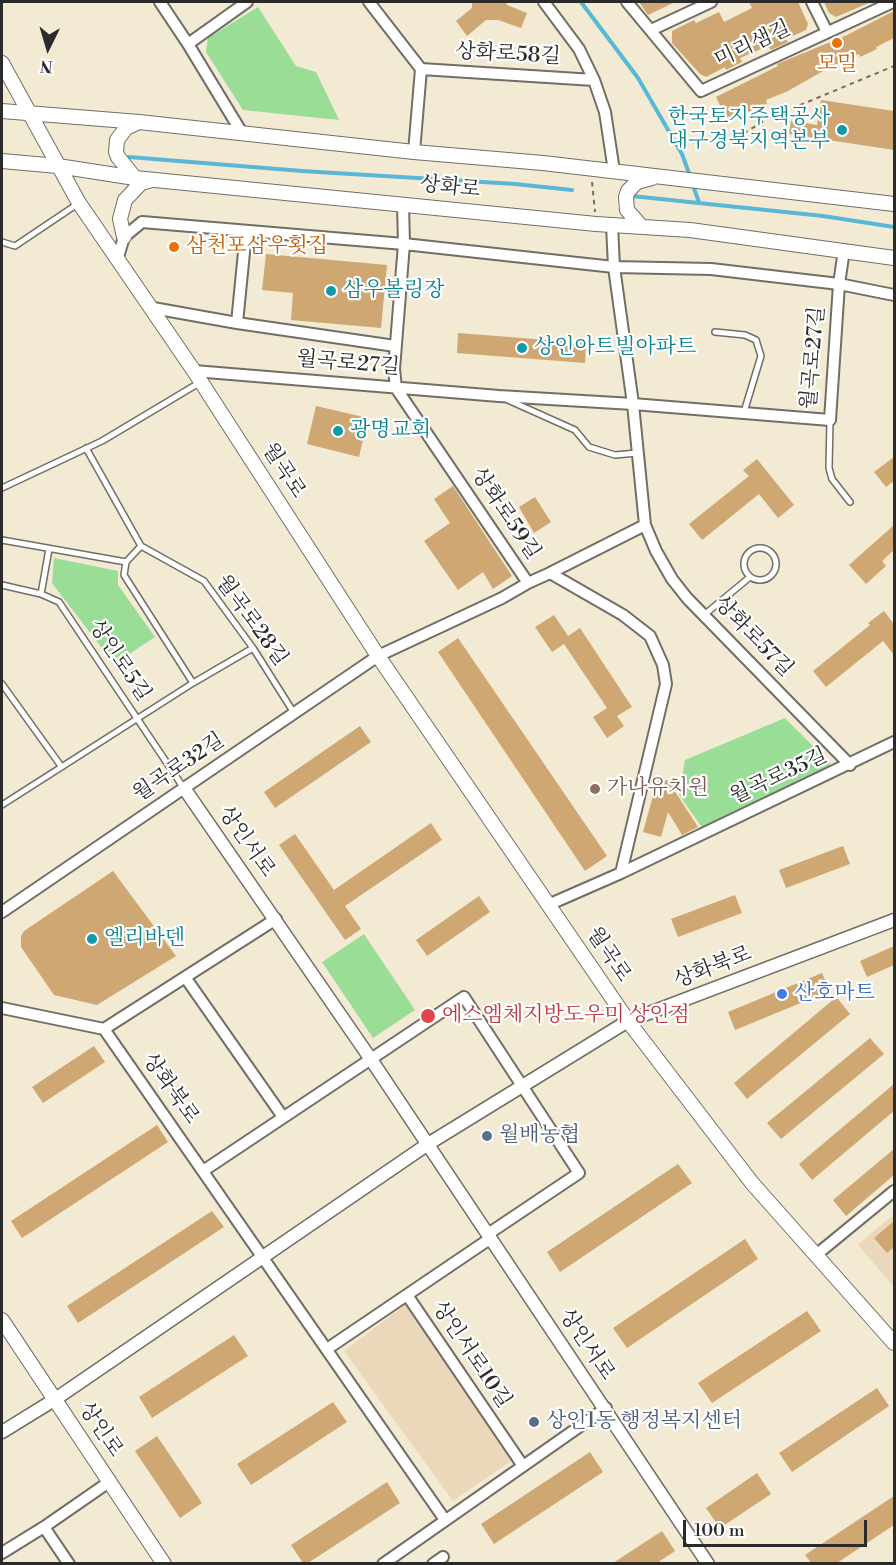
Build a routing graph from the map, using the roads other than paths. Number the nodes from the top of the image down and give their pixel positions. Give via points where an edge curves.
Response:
1 (160, 2) edge
2 (247, 2) edge
3 (369, 2) edge
4 (544, 2) edge
5 (627, 2) edge
6 (711, 2) edge
7 (812, 2) edge
8 (893, 2) edge
9 (651, 30) junction
10 (827, 32) junction
11 (188, 44) junction
12 (2, 63) edge
13 (421, 69) junction
14 (594, 80) junction
15 (2, 111) edge
16 (28, 114) junction
17 (140, 122) junction
18 (242, 133) junction
19 (414, 152) junction
20 (2, 161) edge
21 (58, 166) junction
22 (614, 171) junction
23 (657, 176) junction
24 (135, 178) junction
25 (152, 180) junction
26 (79, 203) junction
27 (403, 204) junction
28 (894, 204) edge
29 (612, 225) junction
30 (641, 226) junction
31 (246, 232) junction
32 (124, 237) junction
33 (2, 242) edge
34 (404, 244) junction
35 (844, 250) junction
36 (118, 257) junction
37 (894, 257) edge
38 (614, 267) junction
39 (839, 284) junction
40 (894, 295) edge
41 (153, 308) junction
42 (237, 323) junction
43 (715, 332) dead end
44 (395, 346) junction
45 (197, 376) junction
46 (396, 388) junction
47 (499, 396) junction
48 (633, 404) junction
49 (743, 414) junction
50 (830, 420) junction
51 (86, 448) junction
52 (638, 453) junction
53 (2, 488) edge
54 (850, 502) dead end
55 (645, 525) junction
56 (2, 540) edge
57 (141, 546) junction
58 (49, 549) junction
59 (126, 562) junction
60 (550, 573) junction
61 (750, 577) junction
62 (528, 583) junction
63 (2, 585) edge
64 (41, 594) junction
65 (704, 615) junction
66 (253, 648) junction
67 (378, 656) junction
68 (193, 683) junction
69 (2, 684) edge
70 (294, 713) junction
71 (138, 718) junction
72 (894, 742) edge
73 (850, 765) junction
74 (61, 766) junction
75 (184, 788) junction
76 (2, 805) edge
77 (621, 873) junction
78 (548, 905) junction
79 (2, 912) edge
80 (276, 919) junction
81 (894, 920) edge
82 (185, 977) junction
83 (2, 1008) edge
84 (628, 1021) junction
85 (104, 1029) junction
86 (370, 1058) junction
87 (521, 1087) junction
88 (283, 1117) junction
89 (428, 1144) junction
90 (203, 1171) junction
91 (894, 1191) edge
92 (490, 1236) junction
93 (816, 1255) junction
94 (263, 1256) junction
95 (407, 1295) junction
96 (2, 1320) edge
97 (894, 1343) edge
98 (327, 1349) junction
99 (54, 1400) junction
100 (606, 1408) junction
101 (2, 1432) edge
102 (523, 1466) junction
103 (109, 1482) junction
104 (445, 1520) junction
105 (44, 1527) junction
106 (2, 1553) edge
107 (443, 1557) dead end
108 (69, 1563) edge
109 (164, 1563) edge
110 (383, 1563) edge
111 (433, 1563) edge
112 (708, 1563) edge

1 - 11 street
2 - 11 street
3 - 13 street
4 - 14 street, 상화로58길 via 579,49
5 - 9 street, 미리샘길
6 - 9 street
7 - 10 street
8 - 10 street, 미리샘길
9 - 10 street, 미리샘길 via 701,91
11 - 18 street
12 - 16 main road, 월곡로
13 - 14 street, 상화로58길
13 - 19 street, 상화로
14 - 22 street, 상화로58길 via 605,112
15 - 16 main road, 상화로
16 - 17 main road, 상화로
16 - 21 main road, 월곡로
17 - 18 main road, 상화로
17 - 24 main road via 126,128 117,140 118,157
18 - 19 main road, 상화로
19 - 22 main road, 상화로
20 - 21 main road, 상화로
21 - 24 main road, 상화로
21 - 26 main road, 월곡로
22 - 23 main road, 상화로
23 - 28 main road, 상화로
23 - 30 main road via 637,182 626,197 627,210
24 - 25 main road, 상화로
25 - 27 main road, 상화로
25 - 32 main road via 141,183 125,200 120,219
26 - 33 lane via 15,246
26 - 36 main road, 월곡로
27 - 29 main road, 상화로
27 - 34 street
29 - 30 main road, 상화로
29 - 38 street, 상화로57길
30 - 35 main road, 상화로
31 - 32 street via 142,222
31 - 34 street
31 - 42 street
32 - 36 street
34 - 38 street
34 - 44 street
35 - 37 main road, 상화로
35 - 39 street, 월곡로27길
36 - 41 main road, 월곡로
38 - 39 street via 711,269
38 - 48 street, 상화로57길
39 - 40 street
39 - 50 street, 월곡로27길
41 - 42 street
41 - 45 main road, 월곡로
42 - 44 street
43 - 49 lane via 756,340 761,356
44 - 46 street
45 - 46 street, 월곡로27길
45 - 51 lane
45 - 67 main road, 월곡로
46 - 47 street, 월곡로27길
46 - 62 street, 상화로59길
47 - 48 street, 월곡로27길
47 - 52 lane, 월곡로27길 via 575,430 589,447 615,455
48 - 49 street, 월곡로27길
48 - 52 street, 상화로57길
49 - 50 street, 월곡로27길
50 - 54 lane via 829,468 832,479
51 - 53 lane
51 - 57 lane
52 - 55 street, 상화로57길
55 - 60 street
55 - 65 street, 상화로57길 via 672,579
56 - 58 lane
57 - 59 lane
57 - 66 lane, 월곡로28길 via 204,581
58 - 59 lane
58 - 64 lane
59 - 68 lane via 124,575
60 - 62 street, 상화로59길
60 - 77 street, 상화로59길 via 623,615 650,636 663,665 666,684
61 - 61 lane via 765,580 774,573 777,563 772,553 763,548 748,553 744,568
61 - 65 lane
62 - 67 street
63 - 64 lane, 상인로5길
64 - 71 lane, 상인로5길 via 59,602
65 - 73 street, 상화로57길
66 - 68 lane
66 - 70 lane, 월곡로28길
67 - 70 street, 월곡로32길
67 - 78 main road, 월곡로
68 - 71 lane
69 - 74 lane
70 - 75 street, 월곡로32길
71 - 74 lane
71 - 75 lane, 상인로5길
72 - 73 street, 월곡로35길
73 - 77 street, 월곡로35길
74 - 76 lane
75 - 79 street, 월곡로32길
75 - 80 street, 상인서로
77 - 78 street, 월곡로35길
78 - 84 main road, 월곡로
80 - 82 street
80 - 86 street, 상인서로
81 - 84 street, 상화북로
82 - 85 street
82 - 88 street
83 - 85 street
84 - 87 street, 상화북로
84 - 93 main road, 월곡로 via 752,1183
85 - 90 street, 상화북로
86 - 87 street via 464,997
86 - 88 street
86 - 89 street, 상인서로
87 - 89 street, 상화북로
87 - 92 street via 579,1173
88 - 90 street
89 - 92 street, 상인서로
89 - 94 street, 상화북로
90 - 94 street, 상화북로
91 - 93 street
92 - 95 street
92 - 100 street, 상인서로
93 - 97 main road, 월곡로
94 - 98 street, 상화북로
94 - 99 street, 상화북로
95 - 98 street
95 - 102 street, 상인서로10길
96 - 99 main road, 상인로
98 - 104 street, 상화북로
99 - 101 street, 상화북로
99 - 103 main road, 상인로
100 - 102 street
100 - 112 street, 상인서로
102 - 104 street
103 - 105 street
103 - 109 main road, 상인로
104 - 110 street
105 - 106 street
105 - 108 street
107 - 111 street

